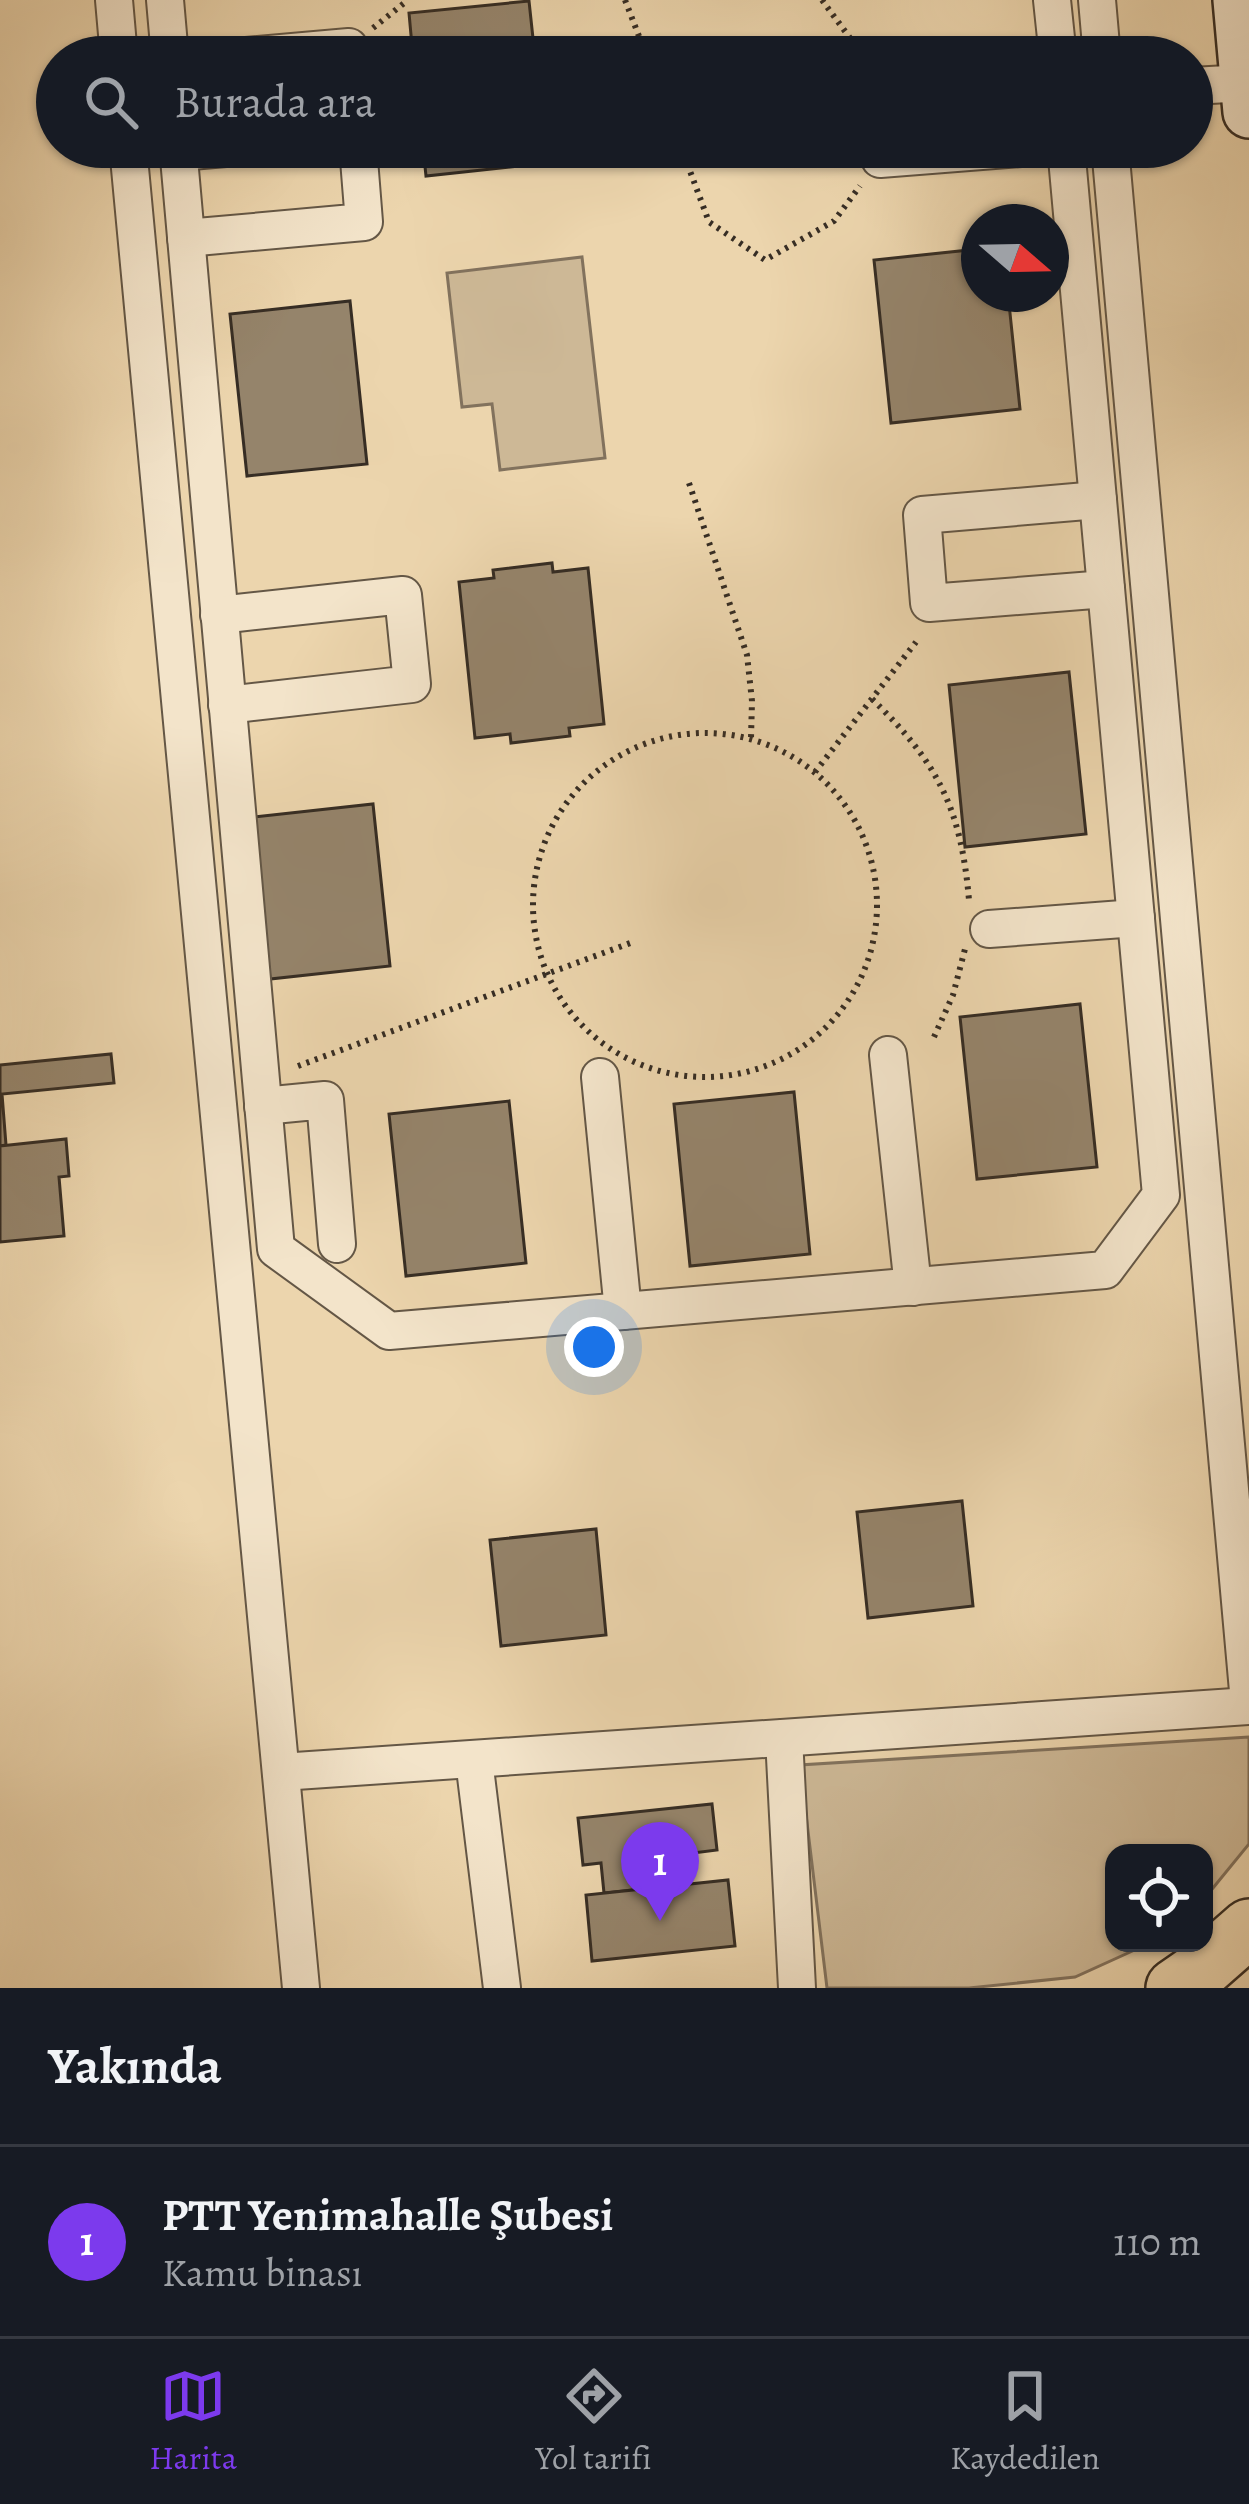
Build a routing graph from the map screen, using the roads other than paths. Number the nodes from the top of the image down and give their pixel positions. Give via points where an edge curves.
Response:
1 (114, 0) edge
2 (165, 0) edge
3 (1052, 0) edge
4 (1097, 0) edge
5 (1239, 0) edge
6 (117, 36) edge
7 (168, 36) edge
8 (1048, 36) edge
9 (1100, 36) edge
10 (1213, 90) edge
11 (1248, 98) edge
12 (130, 168) edge
13 (180, 168) edge
14 (360, 168) edge
15 (1068, 168) edge
16 (1112, 168) edge
17 (186, 238) junction
18 (1098, 500) junction
19 (1106, 589) junction
20 (220, 615) junction
21 (227, 705) junction
22 (1136, 918) junction
23 (974, 928) road end
24 (888, 1055) dead end
25 (600, 1077) dead end
26 (262, 1093) junction
27 (337, 1244) dead end
28 (913, 1286) junction
29 (623, 1311) junction
30 (1249, 1704) edge
31 (784, 1738) junction
32 (474, 1760) junction
33 (281, 1772) junction
34 (1249, 1928) edge
35 (302, 1988) edge
36 (502, 1988) edge
37 (797, 1988) edge
38 (1175, 1988) edge

1 - 6 street
2 - 7 street
3 - 8 street
4 - 9 street
5 - 11 street
10 - 11 street
12 - 33 street
13 - 17 street
14 - 17 street via 364,222
15 - 18 street
16 - 30 street
17 - 20 street
18 - 19 street
18 - 19 street via 922,515 929,603
19 - 22 street
20 - 21 street
20 - 21 street via 403,595 412,684
21 - 26 street
22 - 23 street
22 - 28 street via 1161,1195 1106,1270
24 - 28 street
25 - 29 street
26 - 27 street via 325,1100
26 - 29 street via 276,1250 389,1331
28 - 29 street
30 - 31 street
31 - 32 street
31 - 37 street
32 - 33 street
32 - 36 street
33 - 35 street
34 - 38 main road

